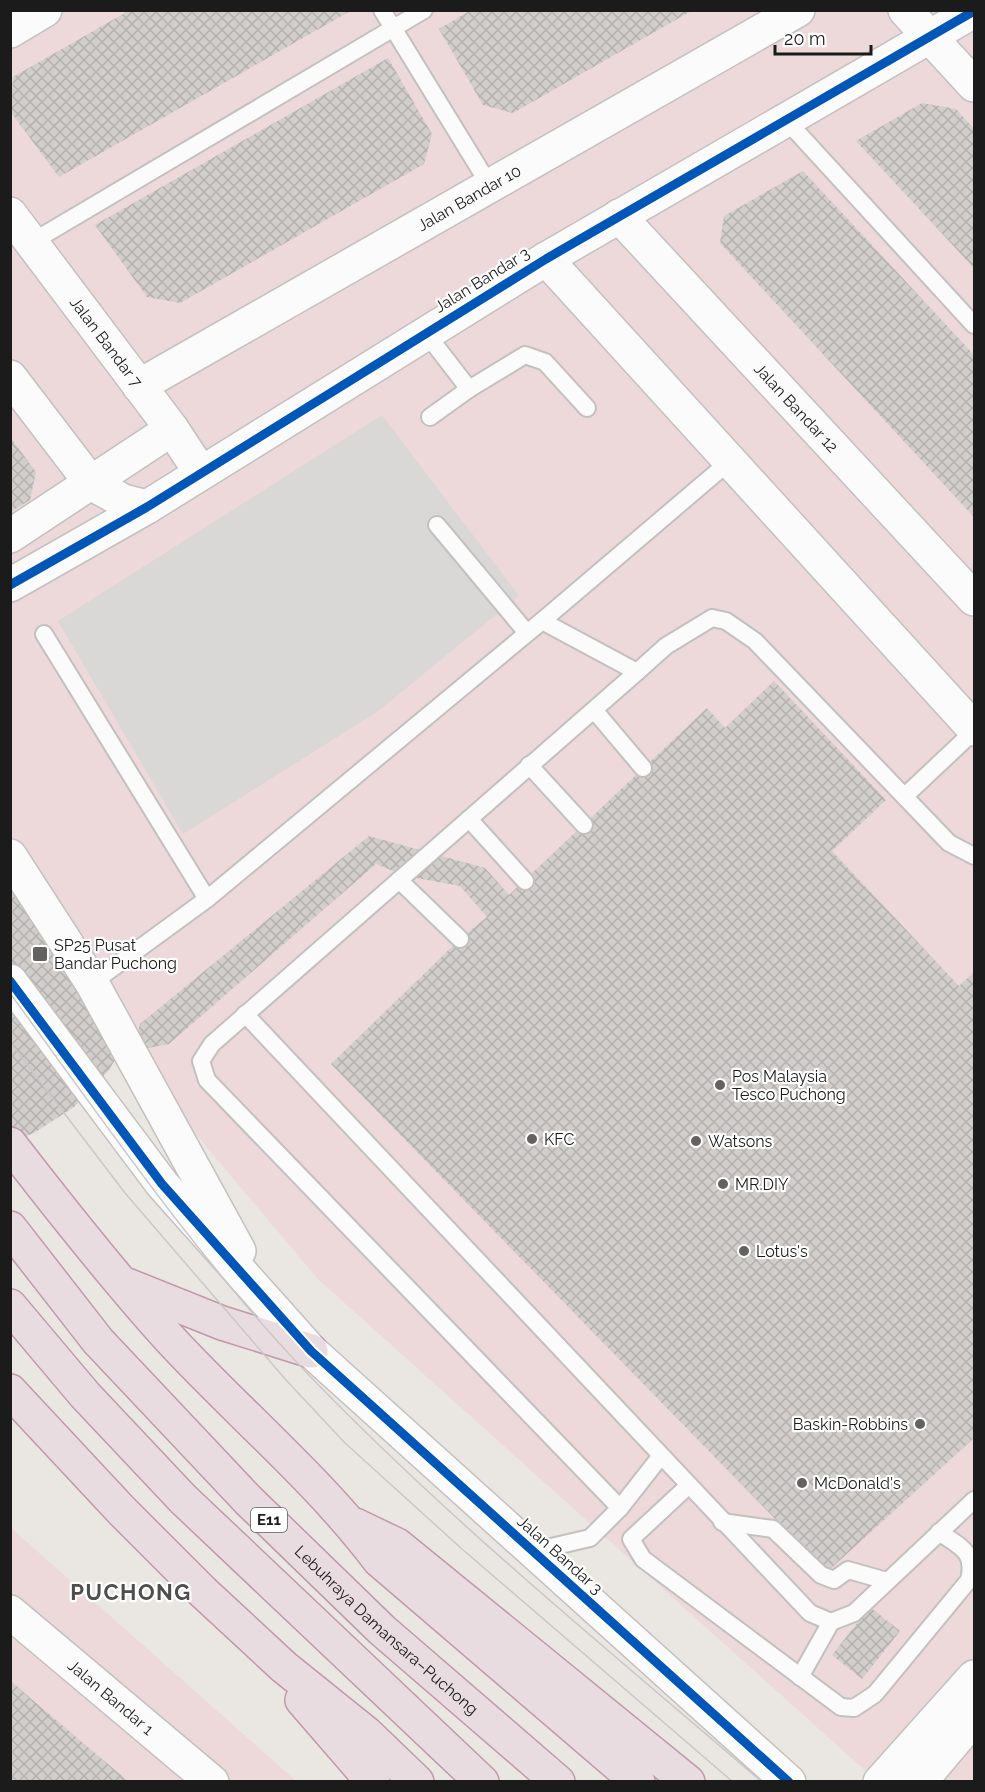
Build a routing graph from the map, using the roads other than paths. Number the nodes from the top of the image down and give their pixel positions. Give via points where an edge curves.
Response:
1 (45, 10) edge
2 (382, 10) edge
3 (424, 10) edge
4 (798, 10) edge
5 (905, 10) edge
6 (975, 11) edge
7 (393, 29) junction
8 (10, 31) edge
9 (930, 37) junction
10 (975, 85) edge
11 (786, 120) junction
12 (490, 186) junction
13 (10, 214) edge
14 (619, 216) junction
15 (32, 242) junction
16 (546, 259) junction
17 (975, 325) edge
18 (426, 332) junction
19 (10, 377) edge
20 (139, 386) junction
21 (469, 389) junction
22 (587, 408) dead end
23 (430, 417) dead end
24 (172, 429) junction
25 (730, 461) junction
26 (201, 473) junction
27 (91, 483) junction
28 (147, 507) junction
29 (437, 525) dead end
30 (10, 536) edge
31 (10, 585) edge
32 (975, 599) edge
33 (542, 621) junction
34 (527, 633) junction
35 (44, 634) dead end
36 (636, 672) junction
37 (594, 710) junction
38 (975, 730) edge
39 (529, 765) junction
40 (644, 768) dead end
41 (906, 795) junction
42 (469, 819) junction
43 (584, 825) dead end
44 (10, 856) edge
45 (975, 856) edge
46 (399, 880) junction
47 (525, 881) dead end
48 (207, 899) junction
49 (460, 939) dead end
50 (10, 981) edge
51 (92, 982) junction
52 (245, 1014) junction
53 (10, 1144) edge
54 (10, 1228) edge
55 (123, 1283) junction
56 (267, 1302) junction
57 (10, 1306) edge
58 (310, 1351) junction
59 (11, 1392) edge
60 (660, 1457) junction
61 (688, 1486) junction
62 (975, 1500) edge
63 (620, 1508) junction
64 (722, 1522) junction
65 (351, 1523) junction
66 (939, 1532) junction
67 (534, 1551) junction
68 (887, 1581) junction
69 (10, 1612) edge
70 (831, 1622) junction
71 (284, 1667) junction
72 (800, 1677) junction
73 (975, 1677) edge
74 (975, 1718) edge
75 (367, 1779) edge
76 (212, 1782) edge
77 (417, 1782) edge
78 (482, 1782) edge
79 (558, 1782) edge
80 (638, 1782) edge
81 (688, 1782) edge
82 (789, 1782) edge
83 (880, 1782) edge
84 (920, 1782) edge

1 - 8 street
2 - 7 lane
3 - 7 lane
4 - 12 street, Jalan Bandar 10
5 - 9 street
6 - 9 street, Jalan Bandar 3
7 - 12 lane
7 - 15 lane
9 - 10 street
9 - 11 street, Jalan Bandar 3
11 - 14 street, Jalan Bandar 3
11 - 17 lane
12 - 20 street, Jalan Bandar 10
13 - 15 street, Jalan Bandar 7
14 - 16 street, Jalan Bandar 3
14 - 32 street, Jalan Bandar 12
15 - 20 street, Jalan Bandar 7
16 - 18 street, Jalan Bandar 3
16 - 25 street
18 - 21 lane
18 - 26 street, Jalan Bandar 3
19 - 27 street
20 - 24 street, Jalan Bandar 7
21 - 22 lane via 525,355 545,362
21 - 23 lane
24 - 26 street, Jalan Bandar 7
24 - 27 street
25 - 33 lane
25 - 38 street
26 - 28 street, Jalan Bandar 3
27 - 28 street via 123,501
27 - 30 street
28 - 31 street, Jalan Bandar 3
29 - 34 lane
33 - 34 lane
33 - 36 lane
34 - 48 lane
35 - 48 lane
36 - 37 lane
36 - 41 lane via 666,646 712,618 726,621 755,641
37 - 39 lane
37 - 40 lane
38 - 41 lane
39 - 42 lane
39 - 43 lane
41 - 45 lane via 949,843
42 - 46 lane
42 - 47 lane
44 - 51 street
46 - 49 lane
46 - 52 lane
48 - 51 lane
50 - 56 street via 162,1184
51 - 56 street
52 - 60 lane
52 - 63 lane via 212,1044 201,1061 207,1080
53 - 55 highway
54 - 79 highway, Lebuhraya Damansara–Puchong / E11 via 98,1341 248,1500 382,1630
55 - 58 highway via 222,1323
55 - 65 highway via 169,1338
56 - 58 street, Jalan Bandar 3
57 - 78 highway, E11 via 85,1395 183,1499
58 - 67 street, Jalan Bandar 3
59 - 71 highway via 131,1520
60 - 61 lane
60 - 63 lane
61 - 64 lane
61 - 72 lane via 632,1539 643,1559
62 - 66 lane
63 - 67 lane via 590,1539
64 - 68 lane via 773,1529 821,1575 834,1580 848,1570
64 - 70 lane via 810,1613
65 - 80 highway via 379,1560
65 - 81 highway via 397,1545
66 - 68 lane
66 - 72 lane via 968,1553 972,1566 969,1580 875,1694 854,1708 841,1707
67 - 82 street, Jalan Bandar 3
68 - 70 lane via 854,1613
69 - 76 street, Jalan Bandar 1
70 - 72 lane
71 - 75 highway via 296,1693
71 - 77 highway via 366,1733
73 - 83 street
74 - 84 street

